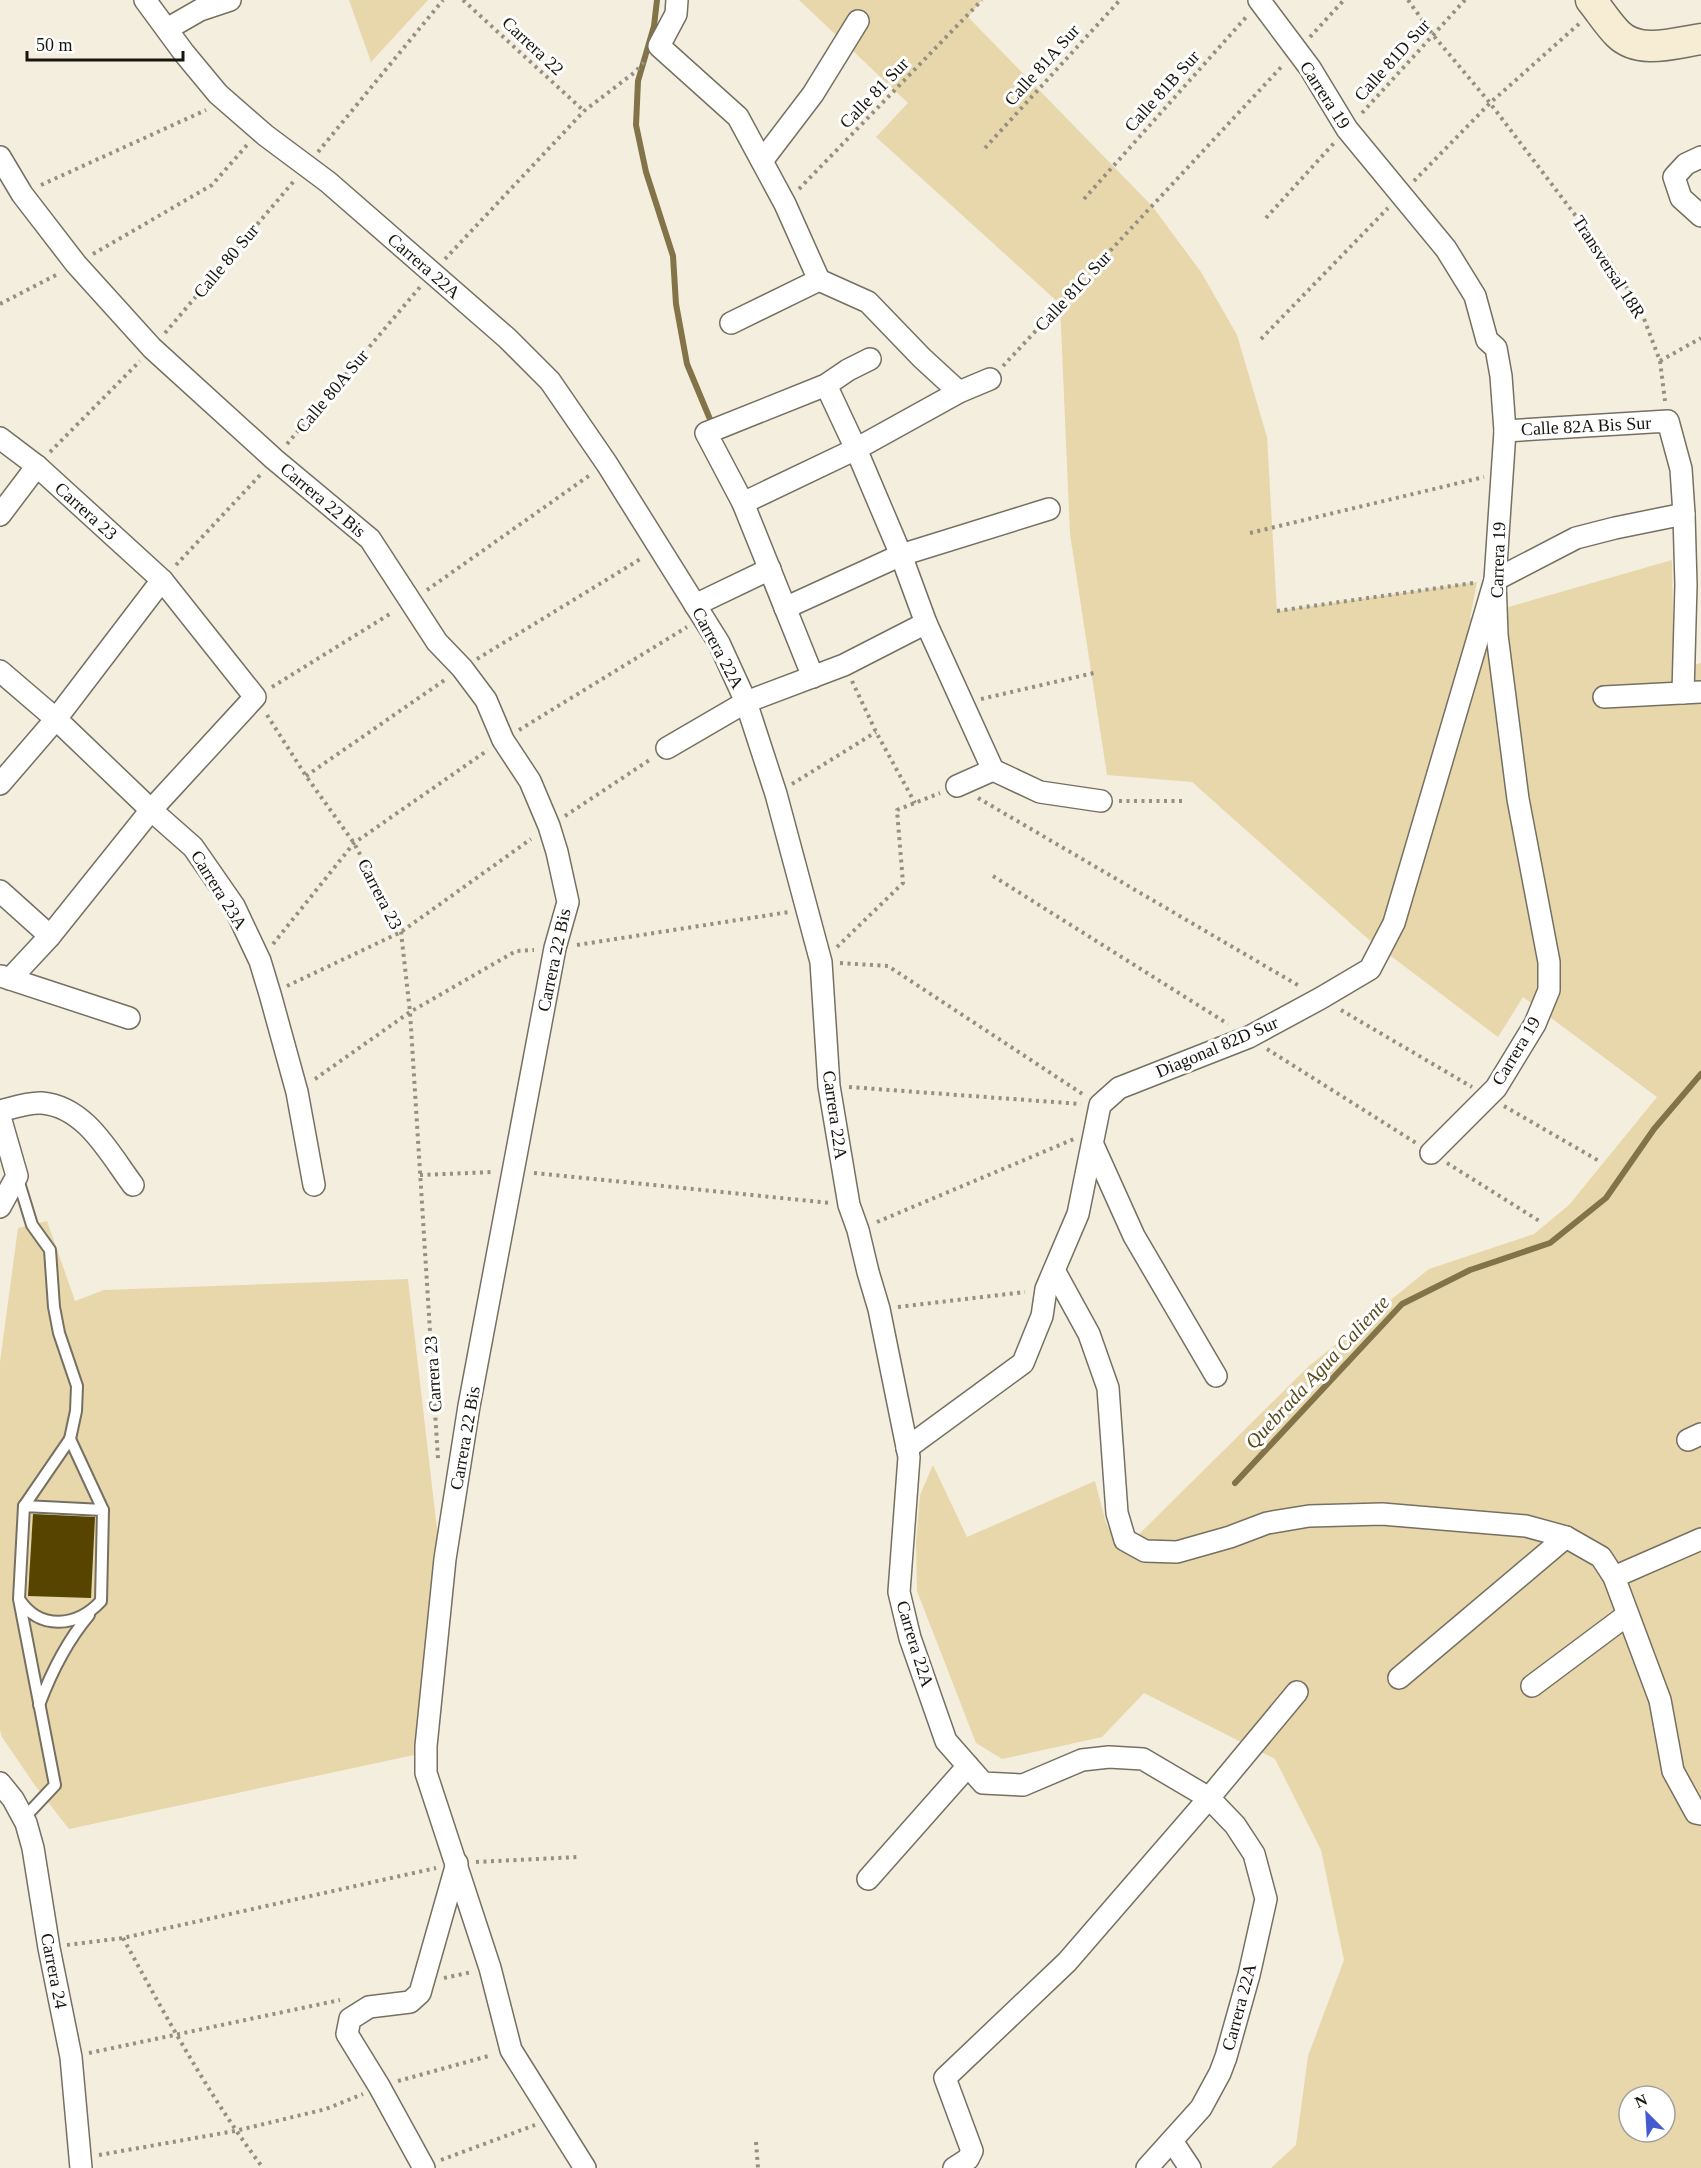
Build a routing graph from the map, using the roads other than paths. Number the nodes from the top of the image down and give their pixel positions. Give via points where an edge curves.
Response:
1 (145, 0) edge
2 (230, 0) edge
3 (677, 0) edge
4 (1591, 0) edge
5 (1260, 1) edge
6 (858, 21) dead end
7 (167, 29) junction
8 (1701, 39) edge
9 (1701, 157) edge
10 (0, 158) edge
11 (762, 161) junction
12 (1701, 216) edge
13 (819, 280) junction
14 (731, 323) dead end
15 (870, 359) dead end
16 (990, 380) road end
17 (826, 385) junction
18 (959, 392) junction
19 (1505, 431) junction
20 (0, 438) edge
21 (856, 449) junction
22 (37, 466) junction
23 (743, 503) junction
24 (1049, 509) dead end
25 (1684, 514) junction
26 (0, 515) edge
27 (901, 555) junction
28 (770, 569) junction
29 (162, 580) junction
30 (1495, 580) junction
31 (1693, 582) edge
32 (785, 608) junction
33 (699, 611) junction
34 (926, 623) junction
35 (0, 671) edge
36 (813, 678) junction
37 (1692, 693) edge
38 (1604, 697) dead end
39 (746, 702) junction
40 (56, 719) junction
41 (666, 748) road end
42 (993, 770) junction
43 (0, 784) edge
44 (957, 786) road end
45 (1101, 801) road end
46 (152, 810) junction
47 (0, 891) edge
48 (50, 936) junction
49 (5, 977) edge
50 (129, 1018) dead end
51 (0, 1111) edge
52 (0, 1117) edge
53 (1094, 1137) junction
54 (1431, 1153) dead end
55 (17, 1176) junction
56 (133, 1185) dead end
57 (314, 1185) dead end
58 (0, 1207) edge
59 (1051, 1280) junction
60 (1216, 1376) dead end
61 (70, 1439) junction
62 (907, 1448) junction
63 (24, 1506) junction
64 (103, 1510) junction
65 (1566, 1537) junction
66 (1701, 1539) edge
67 (1614, 1577) junction
68 (19, 1599) junction
69 (101, 1601) junction
70 (1627, 1615) junction
71 (1399, 1678) dead end
72 (1532, 1686) dead end
73 (1297, 1692) dead end
74 (39, 1705) junction
75 (968, 1766) junction
76 (0, 1783) edge
77 (1209, 1798) junction
78 (1701, 1814) edge
79 (24, 1818) junction
80 (457, 1863) junction
81 (868, 1879) dead end
82 (1172, 2141) junction
83 (81, 2163) edge
84 (424, 2168) edge
85 (585, 2168) edge
86 (954, 2168) edge
87 (1147, 2168) edge
88 (1190, 2168) edge

1 - 7 street, Carrera 22A
2 - 7 street via 200,10
3 - 11 street via 676,14 659,46 738,117
4 - 8 street via 1618,34 1632,43 1648,46
5 - 19 street, Carrera 19 via 1310,68 1347,129 1446,249 1474,297 1486,340 1496,348
6 - 11 street via 813,94
7 - 33 street, Carrera 22A via 226,101 432,273 550,381
9 - 12 street via 1686,164 1674,177 1681,198
10 - 80 street, Carrera 22 Bis via 22,194 76,264 152,348 274,459 370,539 437,642 486,700 503,740 530,781 549,826 568,902 555,948 469,1406 445,1559 426,1746 426,1773
11 - 13 street
13 - 14 street
13 - 18 street via 868,302
15 - 17 street
16 - 18 street
17 - 21 street
17 - 23 street via 706,433
18 - 21 street
19 - 25 street, Calle 82A Bis Sur via 1668,421 1681,470
19 - 30 street, Carrera 19
20 - 22 street, Carrera 23
21 - 23 street
21 - 27 street
22 - 26 street
22 - 29 street, Carrera 23
23 - 28 street
24 - 27 street
25 - 30 street via 1576,538
25 - 31 street
27 - 32 street
27 - 34 street
28 - 32 street
28 - 33 street
29 - 40 street
29 - 46 street, Carrera 23 via 255,696
30 - 53 street, Diagonal 82D Sur via 1394,923 1370,969 1249,1037 1119,1088 1100,1105
30 - 54 street, Carrera 19 via 1497,635 1518,800 1549,962 1549,990 1535,1024 1496,1088
31 - 37 street
32 - 36 street
33 - 39 street, Carrera 22A via 719,643
34 - 36 street
34 - 42 street
35 - 40 street, Carrera 23A
36 - 39 street
37 - 38 street
39 - 41 street
39 - 62 street, Carrera 22A via 776,794 821,962 829,1086 849,1205 879,1309
40 - 43 street
40 - 46 street, Carrera 23A
42 - 44 street
42 - 45 street via 1040,792
46 - 48 street
46 - 57 street, Carrera 23A via 193,847 234,906 260,961 297,1092
47 - 48 street
48 - 49 street
49 - 50 street
51 - 56 street via 41,1102 70,1111 88,1125
52 - 55 street
53 - 59 street via 1078,1214
53 - 60 street via 1134,1236
55 - 58 street
55 - 61 lane via 32,1225 50,1250 59,1333 77,1386
59 - 62 street via 1023,1363
59 - 65 street via 1089,1334 1107,1388 1117,1513 1125,1540 1145,1551 1177,1552 1267,1522 1309,1516 1382,1514 1460,1520 1526,1526
61 - 63 lane
61 - 64 lane
62 - 75 street, Carrera 22A via 909,1483 898,1592 946,1741
63 - 64 lane
63 - 68 lane
64 - 69 lane
65 - 67 street via 1601,1557
65 - 71 street
66 - 67 street
67 - 70 street
68 - 69 lane via 35,1615 58,1622 83,1617
68 - 74 lane
69 - 74 lane via 65,1650
70 - 72 street
70 - 78 street via 1660,1700 1673,1771 1696,1813
73 - 77 street
74 - 79 lane via 55,1785
75 - 77 street, Carrera 22A via 984,1783 1023,1785 1082,1760 1143,1759
75 - 81 street
76 - 79 street, Carrera 24
77 - 82 street, Carrera 22A via 1235,1824 1254,1854 1266,1899 1220,2073 1201,2108
77 - 86 street via 1067,1962 945,2078 972,2151 968,2159
79 - 83 street, Carrera 24 via 33,1848 71,2057
80 - 84 street via 420,1993 410,2002 369,2007 350,2019 347,2034
80 - 85 street, Carrera 22 Bis via 511,2050
82 - 87 street, Carrera 22A
82 - 88 street

